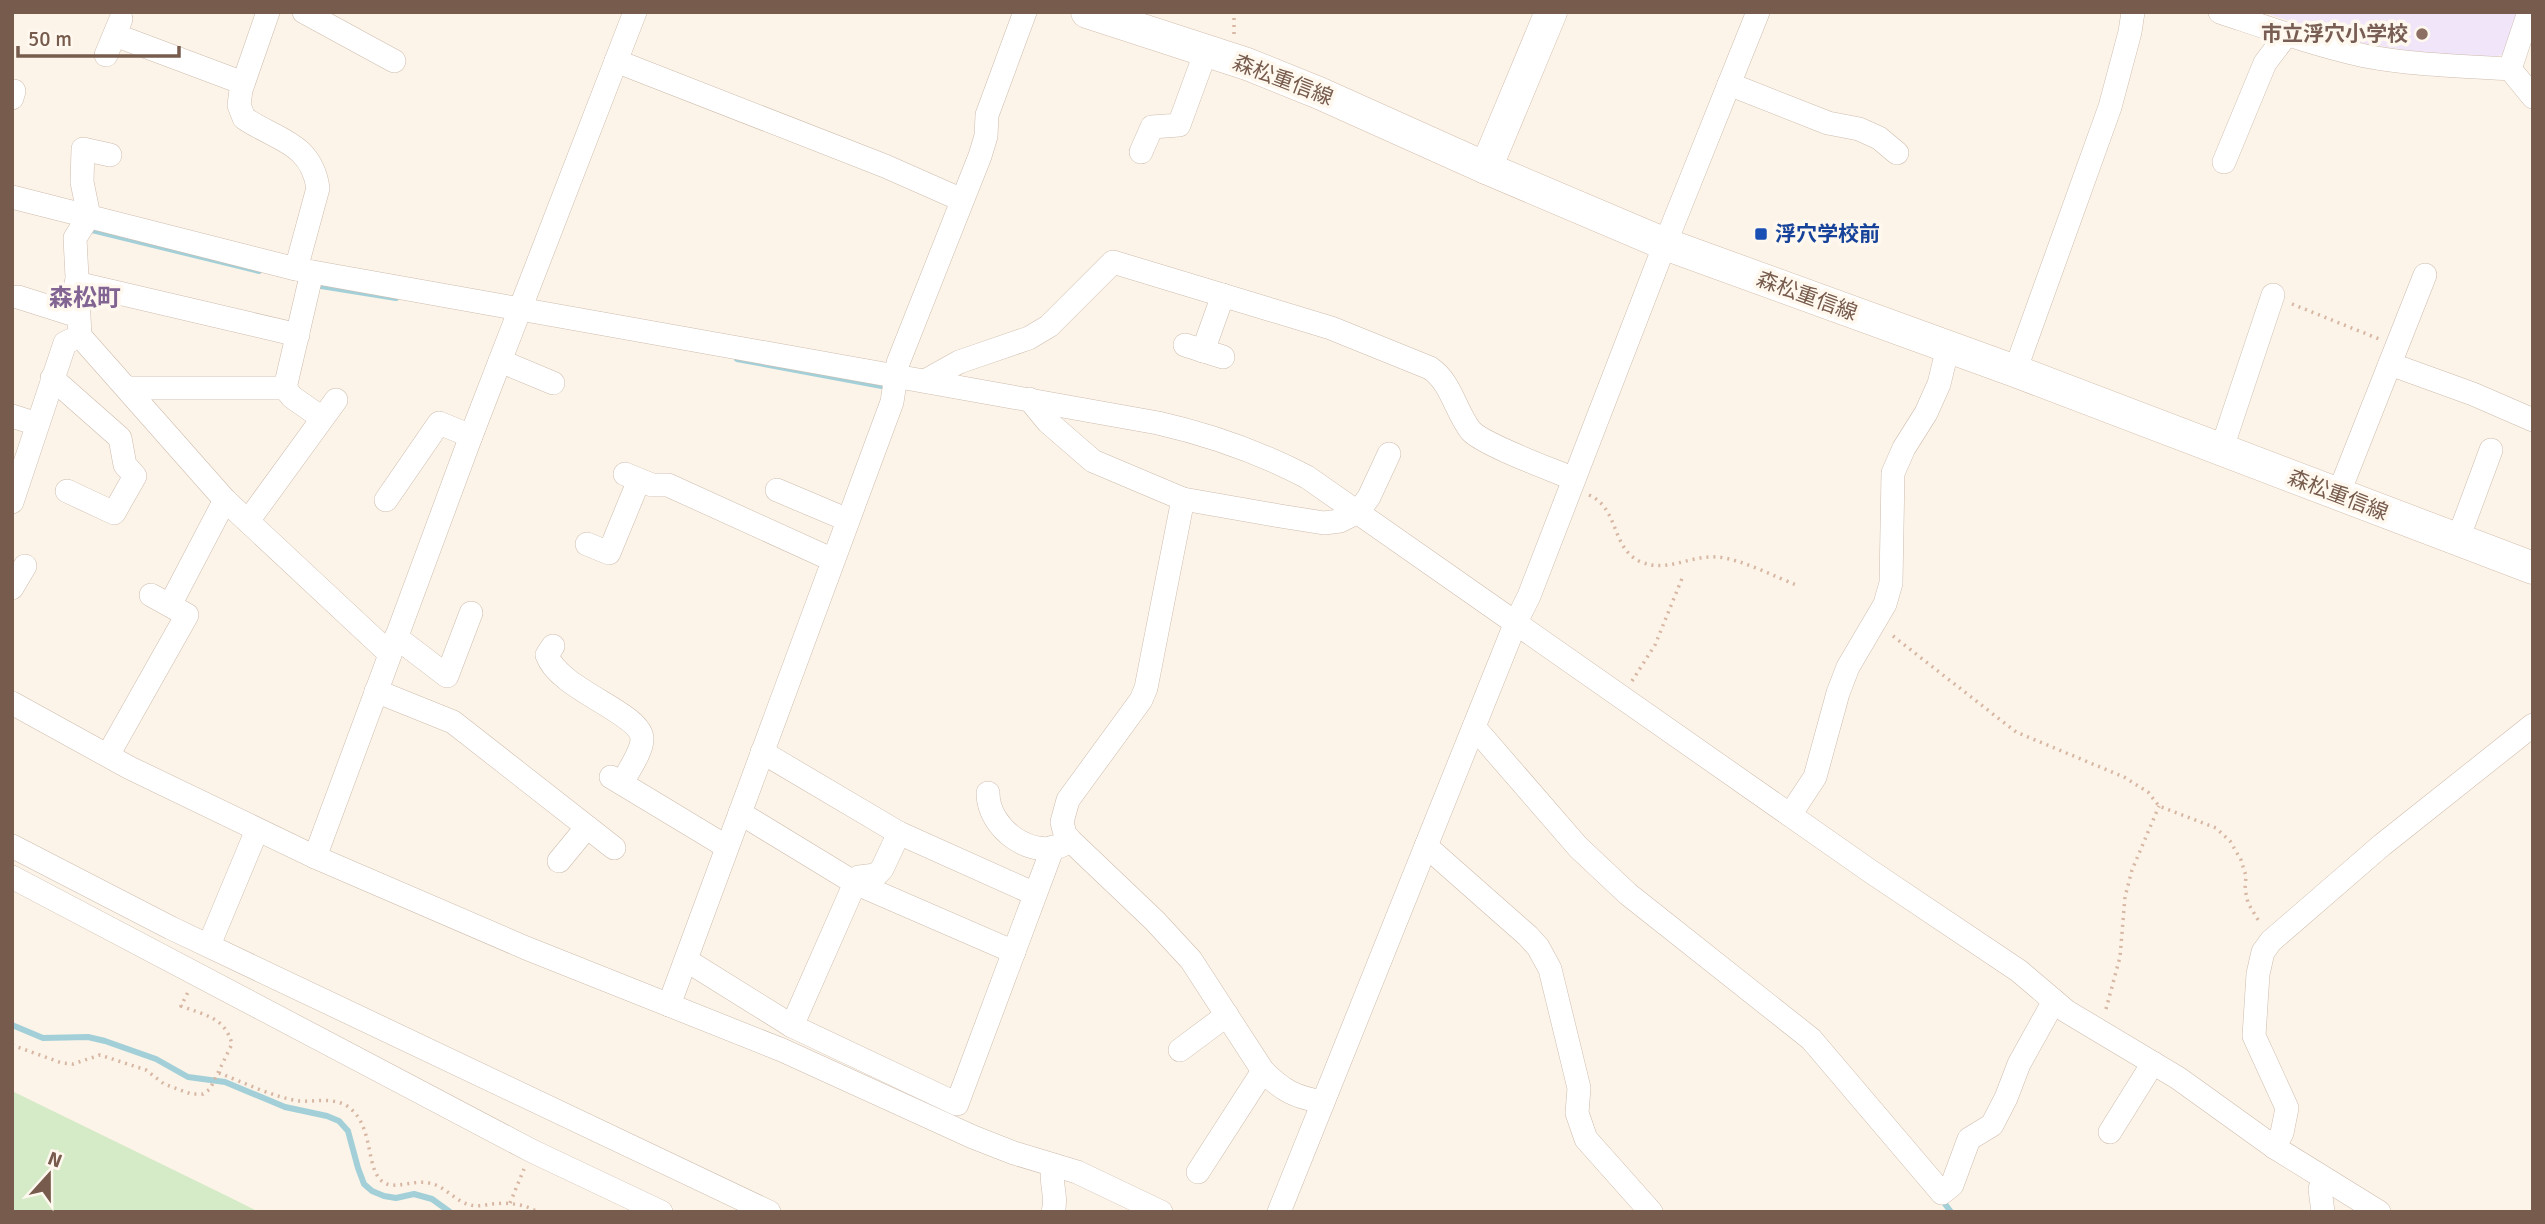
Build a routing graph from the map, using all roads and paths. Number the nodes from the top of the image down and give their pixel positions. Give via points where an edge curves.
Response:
1 (268, 12) edge
2 (304, 12) edge
3 (635, 12) edge
4 (1025, 12) edge
5 (1087, 12) edge
6 (1551, 12) edge
7 (1758, 12) edge
8 (2133, 12) edge
9 (2220, 12) edge
10 (2529, 12) edge
11 (2287, 34) junction
12 (114, 37) dead end
13 (1206, 51) junction
14 (394, 61) dead end
15 (616, 61) junction
16 (2510, 69) junction
17 (243, 83) junction
18 (1729, 85) junction
19 (2533, 97) edge
20 (1141, 152) dead end
21 (1898, 153) dead end
22 (110, 155) dead end
23 (2224, 162) dead end
24 (1486, 168) junction
25 (12, 197) edge
26 (962, 200) junction
27 (89, 216) junction
28 (1665, 244) junction
29 (304, 270) junction
30 (2426, 275) dead end
31 (76, 283) junction
32 (1223, 295) junction
33 (2273, 295) joint
34 (18, 297) dead end
35 (521, 308) junction
36 (79, 326) junction
37 (298, 335) junction
38 (1948, 347) junction
39 (1204, 351) dead end
40 (2393, 355) junction
41 (500, 361) junction
42 (2015, 371) junction
43 (896, 376) junction
44 (52, 378) junction
45 (925, 381) junction
46 (553, 383) dead end
47 (127, 388) junction
48 (285, 388) junction
49 (1029, 399) junction
50 (12, 416) edge
51 (2533, 420) edge
52 (37, 424) junction
53 (471, 436) junction
54 (2491, 450) dead end
55 (2221, 451) junction
56 (1389, 454) dead end
57 (1572, 483) junction
58 (777, 490) dead end
59 (67, 491) dead end
60 (2338, 495) junction
61 (1183, 499) junction
62 (225, 500) junction
63 (386, 500) dead end
64 (12, 502) edge
65 (1358, 512) junction
66 (848, 520) junction
67 (248, 521) junction
68 (2458, 539) junction
69 (587, 544) dead end
70 (833, 560) junction
71 (25, 566) dead end
72 (2533, 568) edge
73 (1683, 576) dead end
74 (1799, 586) dead end
75 (12, 588) edge
76 (471, 613) dead end
77 (1516, 622) junction
78 (1874, 622) junction
79 (393, 645) junction
80 (553, 646) dead end
81 (376, 691) junction
82 (1623, 697) junction
83 (12, 704) edge
84 (2533, 725) edge
85 (1474, 727) junction
86 (762, 752) junction
87 (108, 755) junction
88 (988, 793) dead end
89 (2159, 806) junction
90 (740, 813) junction
91 (1790, 814) junction
92 (587, 827) junction
93 (257, 830) junction
94 (899, 833) junction
95 (1062, 844) junction
96 (12, 846) edge
97 (1426, 846) junction
98 (727, 847) junction
99 (614, 848) dead end
100 (315, 857) junction
101 (559, 861) dead end
102 (12, 877) edge
103 (855, 883) junction
104 (1035, 894) junction
105 (2271, 940) junction
106 (209, 945) junction
107 (1014, 952) junction
108 (685, 960) junction
109 (196, 976) junction
110 (2053, 1001) junction
111 (669, 1005) junction
112 (1227, 1015) junction
113 (792, 1026) junction
114 (2099, 1031) junction
115 (12, 1045) edge
116 (1180, 1050) dead end
117 (2153, 1063) junction
118 (1263, 1071) junction
119 (218, 1075) junction
120 (1323, 1102) junction
121 (2109, 1132) dead end
122 (2273, 1147) junction
123 (532, 1151) junction
124 (1053, 1165) junction
125 (1198, 1172) dead end
126 (2323, 1179) junction
127 (510, 1203) junction
128 (538, 1212) edge
129 (661, 1212) edge
130 (769, 1212) edge
131 (1054, 1212) edge
132 (1161, 1212) edge
133 (1279, 1212) edge
134 (1651, 1212) edge
135 (2323, 1212) edge
136 (2379, 1212) edge

1 - 17 street
2 - 14 street
3 - 15 street
4 - 26 street via 986,116 986,136
5 - 13 main road, 森松重信線
6 - 24 main road
7 - 18 street
8 - 42 street via 2110,107
9 - 11 street
10 - 16 street
11 - 16 street via 2413,63
11 - 23 street via 2265,63
12 - 17 street
13 - 20 street via 1179,125 1152,127
13 - 24 main road, 森松重信線 via 1319,93
15 - 26 street
15 - 35 street
16 - 19 street
17 - 29 street via 239,105 244,118 296,147 310,160 316,174 318,188
18 - 21 street via 1828,123 1859,129
18 - 28 street
22 - 27 street via 83,149 82,182
24 - 28 main road, 森松重信線
25 - 27 street
26 - 43 street
27 - 29 street
27 - 31 street via 75,238
28 - 38 main road, 森松重信線
28 - 57 street
29 - 35 street
29 - 37 street
30 - 40 street
31 - 36 street
31 - 37 street
32 - 39 street
32 - 45 street via 1113,262 1049,326 1029,338 959,362
32 - 57 street via 1331,328 1430,368 1447,385 1471,431
33 - 40 path
33 - 55 street
34 - 36 street
35 - 41 street
35 - 43 street
36 - 44 street via 65,343
36 - 47 street
37 - 48 street
38 - 42 main road, 森松重信線
38 - 78 street via 1939,384 1893,474 1891,583
40 - 51 street
40 - 60 street
41 - 46 street
41 - 53 street
42 - 55 main road, 森松重信線
43 - 45 street
43 - 66 street via 892,402
44 - 52 street
44 - 59 street via 125,433 125,465 135,476 114,513
45 - 49 street
47 - 48 street
47 - 62 street
48 - 67 street via 292,397 329,409
49 - 61 street via 1093,461
49 - 65 street via 1158,423 1235,444 1307,477
50 - 52 street
52 - 64 street
53 - 63 street via 439,423
53 - 79 street
54 - 68 street
55 - 60 main road, 森松重信線
56 - 65 street
57 - 74 path via 1605,505 1622,548 1635,559 1656,568 1727,558
57 - 77 street
58 - 66 street
60 - 68 main road, 森松重信線
61 - 65 street via 1325,523
61 - 95 street via 1146,688 1068,800
62 - 67 street
62 - 87 street via 160,600 187,615 177,656
65 - 77 street
66 - 70 street
67 - 79 street
68 - 72 main road, 森松重信線
69 - 70 street via 609,553 632,477 717,498
70 - 86 street
71 - 75 street
73 - 82 path via 1655,645
76 - 79 street via 447,677
77 - 82 street
77 - 85 street
78 - 89 path via 2016,732 2124,777 2148,792
78 - 91 street via 1838,693 1815,778
79 - 81 street
80 - 98 street via 547,655 559,674 641,731 642,742 615,779
81 - 92 street via 453,722
81 - 100 street
82 - 91 street
83 - 87 street
84 - 105 street
85 - 97 street
85 - 110 street via 1578,847 1628,894 1811,1039 1942,1194 1952,1185 1969,1139 1992,1125
86 - 90 street
86 - 94 street
87 - 93 street
88 - 95 street via 988,805 1004,831 1017,840 1039,847
89 - 105 path via 2216,828 2230,841 2246,876 2248,903
89 - 114 path via 2125,897 2120,957
90 - 98 street
90 - 103 street
91 - 110 street via 2019,971
92 - 99 street
92 - 101 street
93 - 100 street
93 - 106 street
94 - 103 street via 876,876 859,877
94 - 104 street
95 - 104 street
95 - 112 street via 1155,921 1191,960
96 - 106 street
97 - 120 street
97 - 134 street via 1528,936 1544,957 1579,1088 1577,1114 1586,1139
98 - 108 street
100 - 111 street
102 - 109 street
103 - 107 street
103 - 113 street
104 - 107 street
105 - 122 street via 2258,974 2254,1036 2287,1108 2282,1133
106 - 130 street
107 - 113 street via 957,1104
108 - 111 street
108 - 113 street
109 - 119 path via 181,1006 214,1018 229,1033 232,1044
109 - 123 street
110 - 114 street
111 - 124 street via 782,1050 973,1137
112 - 116 street
112 - 118 street
114 - 117 street
115 - 119 path via 62,1063 100,1055 146,1070 164,1084 191,1094 203,1094
117 - 121 street
117 - 122 street
118 - 120 street via 1297,1097
118 - 125 street
119 - 127 path via 291,1100 327,1100 346,1106 367,1133 372,1168 389,1185 436,1184 474,1206
120 - 133 street
122 - 126 street
123 - 127 path
123 - 129 street
124 - 131 street
124 - 132 street
126 - 135 street
126 - 136 street
127 - 128 path

